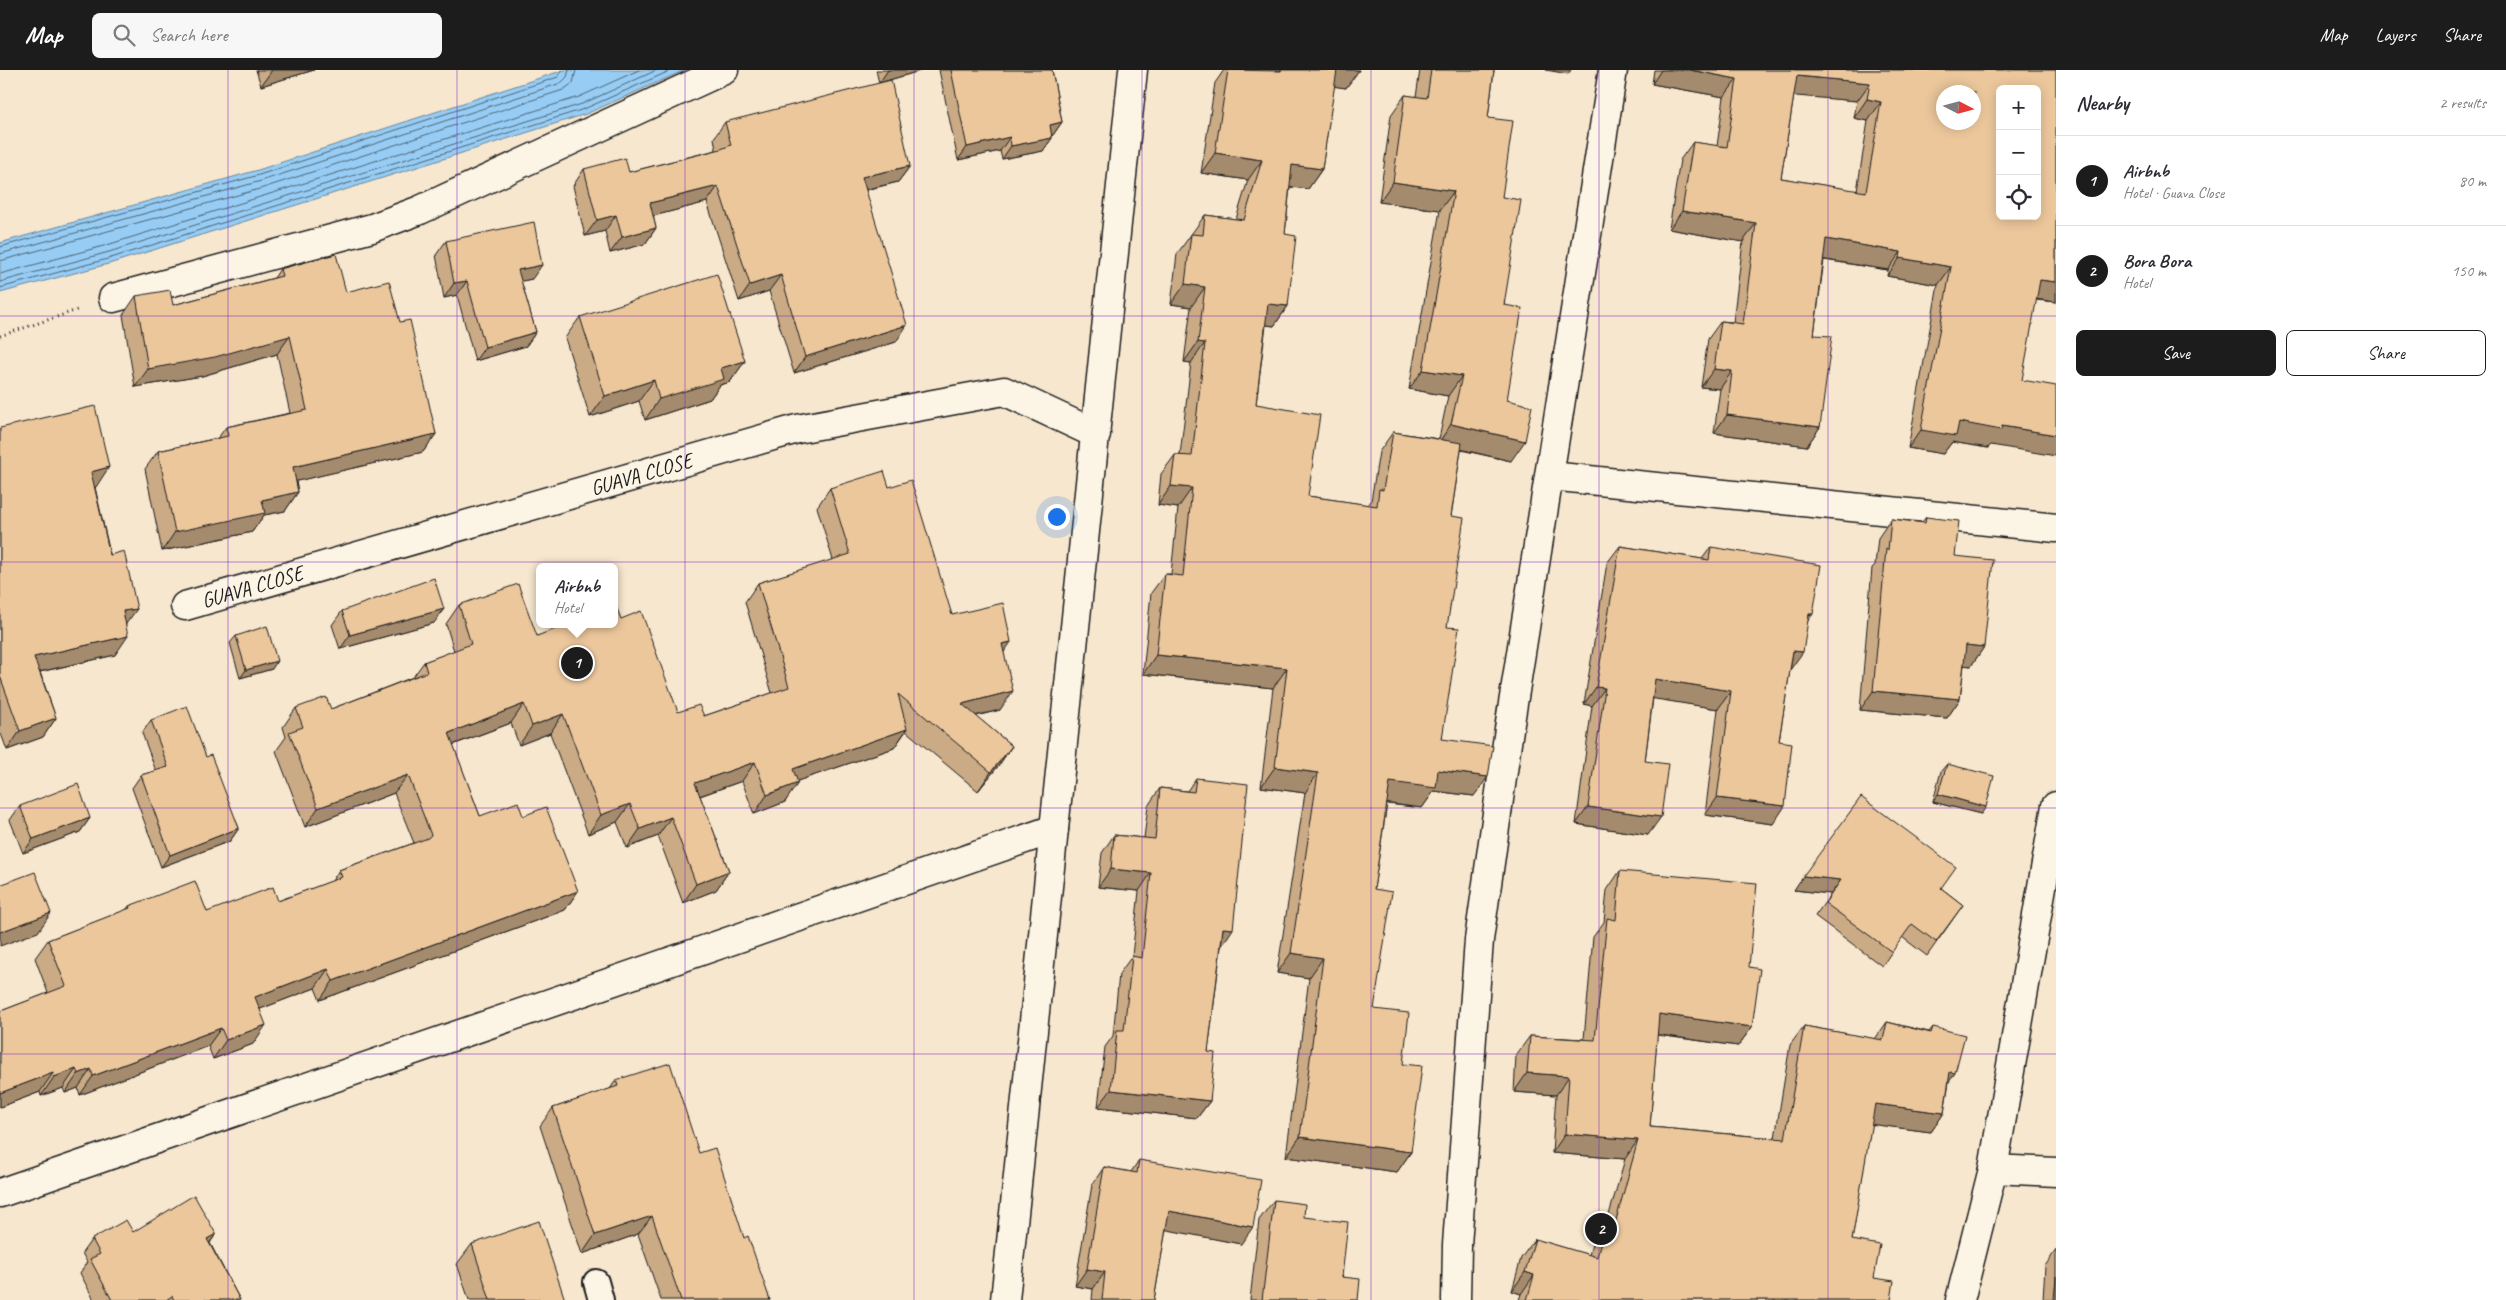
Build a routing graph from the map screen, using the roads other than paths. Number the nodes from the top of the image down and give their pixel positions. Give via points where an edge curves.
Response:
1 (724, 70) edge
2 (1133, 70) edge
3 (1613, 70) edge
4 (113, 298) road end
5 (1096, 434) junction
6 (1550, 476) junction
7 (2056, 528) edge
8 (185, 606) dead end
9 (2056, 806) edge
10 (1054, 829) junction
11 (1993, 1169) junction
12 (2056, 1172) edge
13 (0, 1193) edge
14 (1005, 1300) edge
15 (1456, 1300) edge
16 (1960, 1300) edge

1 - 4 street via 420,210 372,228
2 - 5 street
3 - 6 street
5 - 8 street, GUAVA CLOSE via 1004,391 797,429
5 - 10 street
6 - 7 street
6 - 15 street via 1479,940 1457,1245
9 - 11 street
10 - 13 street
10 - 14 street
11 - 12 street
11 - 16 street

